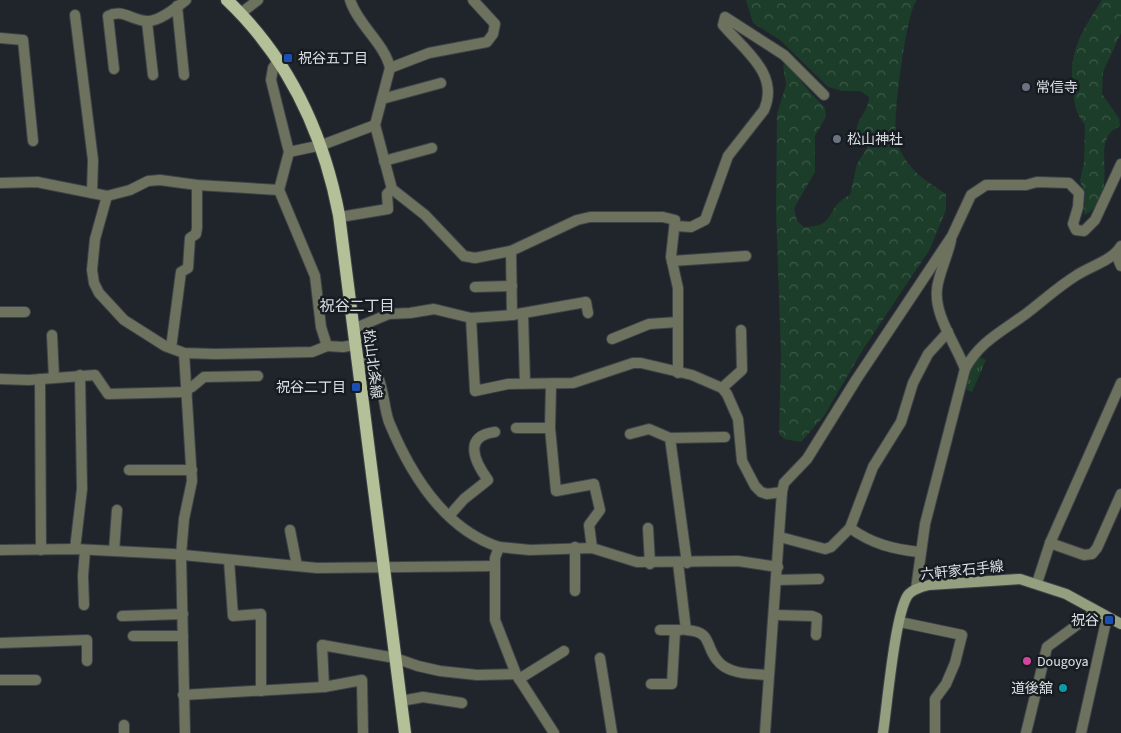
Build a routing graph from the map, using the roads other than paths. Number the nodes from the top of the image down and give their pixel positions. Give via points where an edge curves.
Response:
1 (186, 0) edge
2 (227, 0) edge
3 (258, 0) edge
4 (350, 0) edge
5 (474, 0) edge
6 (177, 6) junction
7 (241, 13) junction
8 (75, 15) dead end
9 (146, 22) junction
10 (0, 38) edge
11 (279, 59) junction
12 (390, 68) junction
13 (114, 70) dead end
14 (153, 75) dead end
15 (184, 75) dead end
16 (441, 83) dead end
17 (824, 95) dead end
18 (382, 99) junction
19 (375, 125) junction
20 (34, 141) dead end
21 (322, 145) junction
22 (432, 148) dead end
23 (289, 152) junction
24 (384, 161) junction
25 (1121, 164) edge
26 (0, 183) edge
27 (197, 185) junction
28 (392, 189) junction
29 (279, 190) junction
30 (92, 193) junction
31 (107, 196) junction
32 (340, 217) junction
33 (675, 226) junction
34 (952, 236) junction
35 (1119, 250) edge
36 (511, 251) junction
37 (746, 256) dead end
38 (672, 261) junction
39 (1121, 266) edge
40 (512, 286) junction
41 (475, 287) dead end
42 (0, 312) edge
43 (25, 312) dead end
44 (588, 313) dead end
45 (518, 315) junction
46 (471, 318) junction
47 (678, 322) junction
48 (353, 329) junction
49 (741, 330) dead end
50 (948, 332) junction
51 (52, 335) dead end
52 (612, 339) dead end
53 (327, 346) junction
54 (171, 348) junction
55 (355, 351) junction
56 (184, 352) junction
57 (965, 369) junction
58 (678, 373) junction
59 (80, 375) junction
60 (258, 376) dead end
61 (54, 378) junction
62 (0, 379) edge
63 (40, 379) junction
64 (525, 383) junction
65 (1121, 383) edge
66 (551, 385) junction
67 (722, 388) junction
68 (187, 390) junction
69 (516, 428) dead end
70 (550, 428) junction
71 (495, 432) dead end
72 (630, 434) dead end
73 (725, 437) dead end
74 (670, 438) junction
75 (129, 470) dead end
76 (192, 470) junction
77 (782, 492) junction
78 (1121, 494) edge
79 (117, 510) dead end
80 (449, 516) junction
81 (648, 528) dead end
82 (850, 528) junction
83 (290, 530) dead end
84 (780, 537) junction
85 (1050, 543) junction
86 (499, 547) junction
87 (575, 548) junction
88 (592, 548) junction
89 (0, 550) edge
90 (41, 550) junction
91 (80, 550) junction
92 (114, 551) junction
93 (920, 552) junction
94 (181, 555) junction
95 (228, 560) junction
96 (683, 563) junction
97 (650, 564) junction
98 (297, 566) junction
99 (495, 566) junction
100 (778, 567) junction
101 (384, 569) junction
102 (819, 579) dead end
103 (777, 580) junction
104 (1037, 583) junction
105 (916, 589) junction
106 (575, 591) dead end
107 (84, 605) dead end
108 (1096, 611) junction
109 (183, 614) junction
110 (775, 614) junction
111 (122, 616) dead end
112 (1107, 617) junction
113 (900, 622) junction
114 (1121, 624) edge
115 (660, 630) dead end
116 (675, 630) junction
117 (686, 630) junction
118 (816, 635) dead end
119 (133, 636) dead end
120 (183, 636) junction
121 (0, 643) edge
122 (564, 651) dead end
123 (395, 658) junction
124 (600, 658) dead end
125 (87, 661) dead end
126 (769, 675) junction
127 (518, 676) junction
128 (0, 680) edge
129 (36, 680) dead end
130 (651, 684) dead end
131 (324, 687) junction
132 (261, 692) junction
133 (183, 695) junction
134 (401, 701) junction
135 (462, 703) dead end
136 (185, 733) edge
137 (363, 733) edge
138 (405, 733) edge
139 (554, 733) edge
140 (612, 733) edge
141 (765, 733) edge
142 (883, 733) edge
143 (935, 733) edge
144 (1026, 733) edge
145 (1081, 733) edge

1 - 6 street
2 - 7 main road, 松山北条線
3 - 7 street
4 - 12 street via 362,26
5 - 12 street via 495,24 487,42 429,54
6 - 9 street
6 - 15 street
7 - 11 main road, 松山北条線
8 - 30 street via 93,160
9 - 13 street via 120,13 108,16
9 - 14 street
10 - 20 street via 23,40
11 - 21 main road, 松山北条線 via 307,109
11 - 23 street via 271,80
12 - 18 street
16 - 18 street
17 - 33 street via 784,56 725,17 723,25 766,74 767,103 728,156 705,220 692,227
18 - 19 street
19 - 21 street
19 - 24 street
21 - 23 street
21 - 32 main road, 松山北条線
22 - 24 street
23 - 29 street
24 - 28 street
25 - 34 street via 1095,220 1084,231 1076,230 1073,224 1079,193 1069,184 1037,182 978,189
26 - 30 street via 37,182
27 - 29 street
27 - 31 street via 148,181
27 - 54 street via 197,228 196,234 190,238 188,268 181,272
28 - 32 street via 387,194 388,209
28 - 36 street via 425,215 464,256 475,258
29 - 53 street via 315,276 321,327
30 - 31 street
31 - 54 street via 95,239 94,282 109,306 124,320
32 - 48 main road, 松山北条線
33 - 36 street via 674,220 663,217 590,217
33 - 38 street
34 - 50 street via 937,288 937,301
34 - 77 street via 807,459 784,483
35 - 39 street
35 - 57 street via 1072,278 989,338
36 - 40 street
37 - 38 street
38 - 47 street via 678,288
40 - 41 street
40 - 45 street
42 - 43 street
44 - 45 street via 586,302
45 - 46 street
45 - 64 street
46 - 48 street via 434,309 389,314
46 - 64 street via 475,391
47 - 52 street via 649,324
47 - 58 street
48 - 55 main road, 松山北条線
49 - 67 street via 742,370
50 - 57 street
50 - 82 street via 928,354 912,383 901,422 873,467
51 - 61 street
53 - 55 street
53 - 56 street via 312,352
54 - 56 street
55 - 80 street via 378,376 392,427 425,491
55 - 101 main road, 松山北条線
56 - 68 street
57 - 93 street
58 - 66 street via 633,363 573,383
58 - 67 street via 692,375
59 - 61 street
59 - 68 street via 95,375 108,394
59 - 91 street
60 - 68 street via 204,377
61 - 63 street
62 - 63 street
63 - 90 street
64 - 66 street
65 - 85 street
66 - 70 street
67 - 77 street via 738,419 742,461 755,486 767,494
68 - 76 street
69 - 70 street
70 - 88 street via 556,491 594,484 600,510 589,525
71 - 80 street via 482,434 475,444 477,463 488,480
72 - 74 street via 648,429
73 - 74 street
74 - 96 street
75 - 76 street
76 - 94 street
77 - 84 street
78 - 85 street via 1092,554
79 - 92 street
80 - 86 street via 475,538
81 - 97 street
82 - 84 street via 826,549
82 - 93 street via 885,546
83 - 98 street
84 - 100 street
85 - 104 street
86 - 87 street via 530,550
86 - 99 street
87 - 88 street
87 - 106 street
88 - 97 street
89 - 90 street
90 - 91 street
91 - 92 street
91 - 107 street
92 - 94 street
93 - 105 street
94 - 95 street
94 - 109 street
95 - 98 street
95 - 132 street via 233,616 261,614
96 - 97 street
96 - 100 street via 738,561
96 - 117 street
98 - 101 street
99 - 101 street
99 - 127 street via 495,620
100 - 103 street
101 - 123 main road, 松山北条線
102 - 103 street
103 - 110 street
104 - 105 main road, 六軒家石手線 via 1006,579 929,585
104 - 108 main road, 六軒家石手線
105 - 113 main road, 六軒家石手線 via 905,601
108 - 112 main road, 六軒家石手線
108 - 144 street via 1046,647
109 - 111 street
109 - 120 street
110 - 118 street via 817,618
110 - 126 street
112 - 114 main road, 六軒家石手線
112 - 145 street
113 - 142 main road, 六軒家石手線
113 - 143 street via 962,635 955,663 935,699
115 - 116 street
116 - 117 street
116 - 130 street via 672,684
117 - 126 street via 695,630 708,639 716,660 728,669
119 - 120 street
120 - 133 street
121 - 125 street via 87,640
122 - 127 street
123 - 127 street via 440,670
123 - 131 street via 322,645
123 - 134 main road, 松山北条線
124 - 140 street
126 - 141 street
127 - 139 street
128 - 129 street
131 - 132 street
131 - 137 street via 362,680
132 - 133 street
133 - 136 street
134 - 135 street via 423,697
134 - 138 main road, 松山北条線

